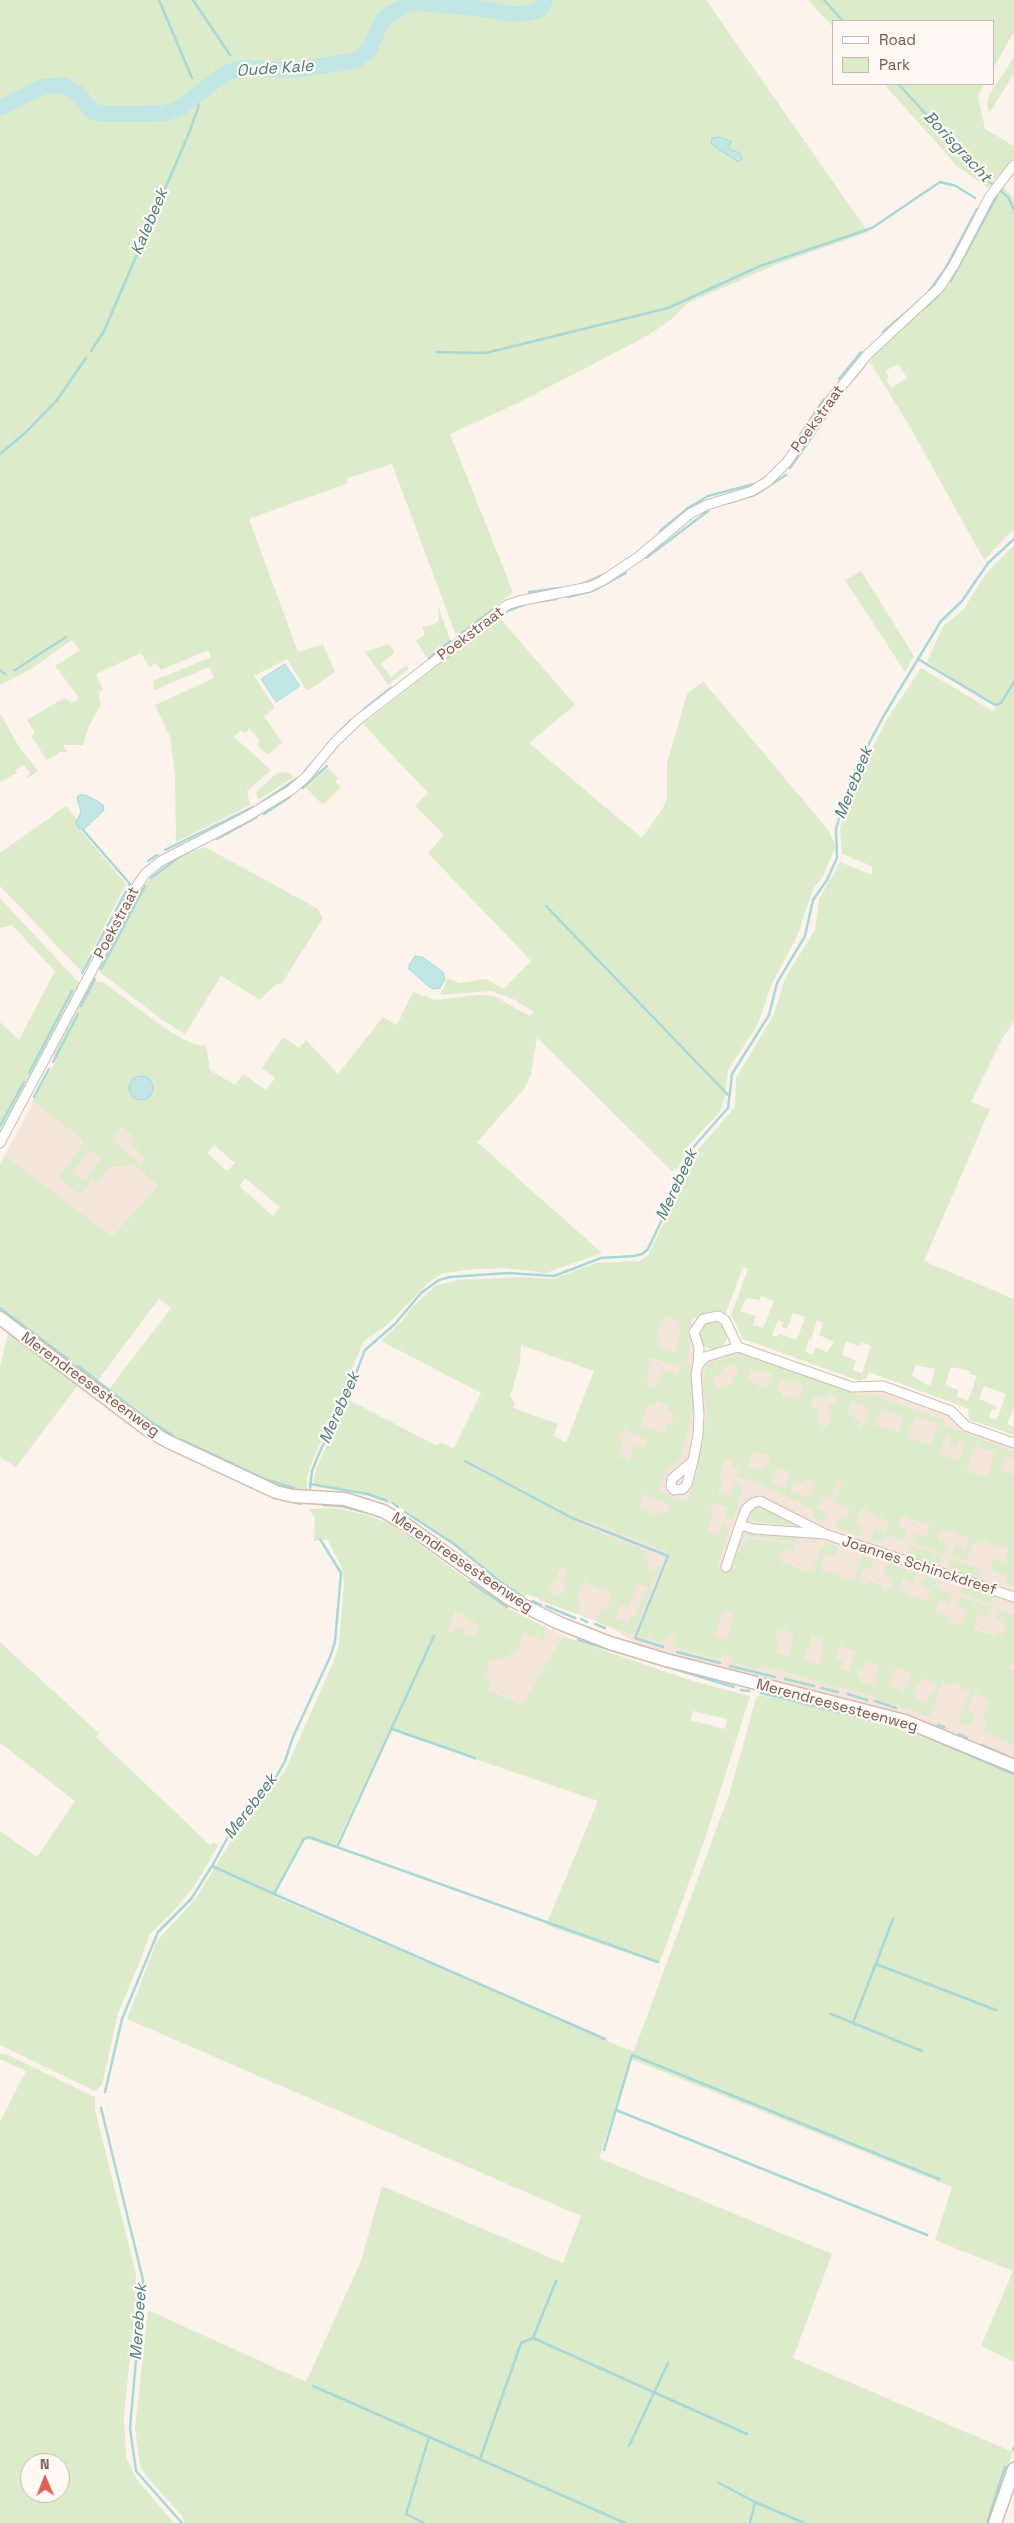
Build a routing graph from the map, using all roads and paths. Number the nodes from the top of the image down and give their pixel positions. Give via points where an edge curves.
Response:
1 (1014, 165) edge
2 (0, 1143) edge
3 (0, 1318) edge
4 (738, 1347) junction
5 (698, 1365) junction
6 (1014, 1443) edge
7 (693, 1462) dead end
8 (740, 1524) junction
9 (825, 1534) junction
10 (726, 1567) dead end
11 (1014, 1597) edge
12 (1014, 1766) edge
13 (1014, 2469) edge
14 (996, 2523) edge

1 - 2 street, Poekstraat via 995,190 938,288 868,354 787,462 768,482 691,513 638,557 602,581 589,587 508,605 358,720 291,790 161,861 146,874
3 - 12 main road, Merendreesesteenweg via 167,1441 276,1492 345,1499 383,1511 508,1598 559,1623 666,1660 906,1721
4 - 5 street via 705,1358
4 - 5 street via 725,1320 718,1316 703,1319 694,1332 699,1348
4 - 6 street via 852,1387 883,1386 951,1411 966,1426
5 - 7 street via 698,1435
8 - 9 street, Joannes Schinckdreef via 754,1529
8 - 9 street, Joannes Schinckdreef via 746,1509 760,1501
8 - 10 street, Joannes Schinckdreef
9 - 11 street, Joannes Schinckdreef
13 - 14 main road

